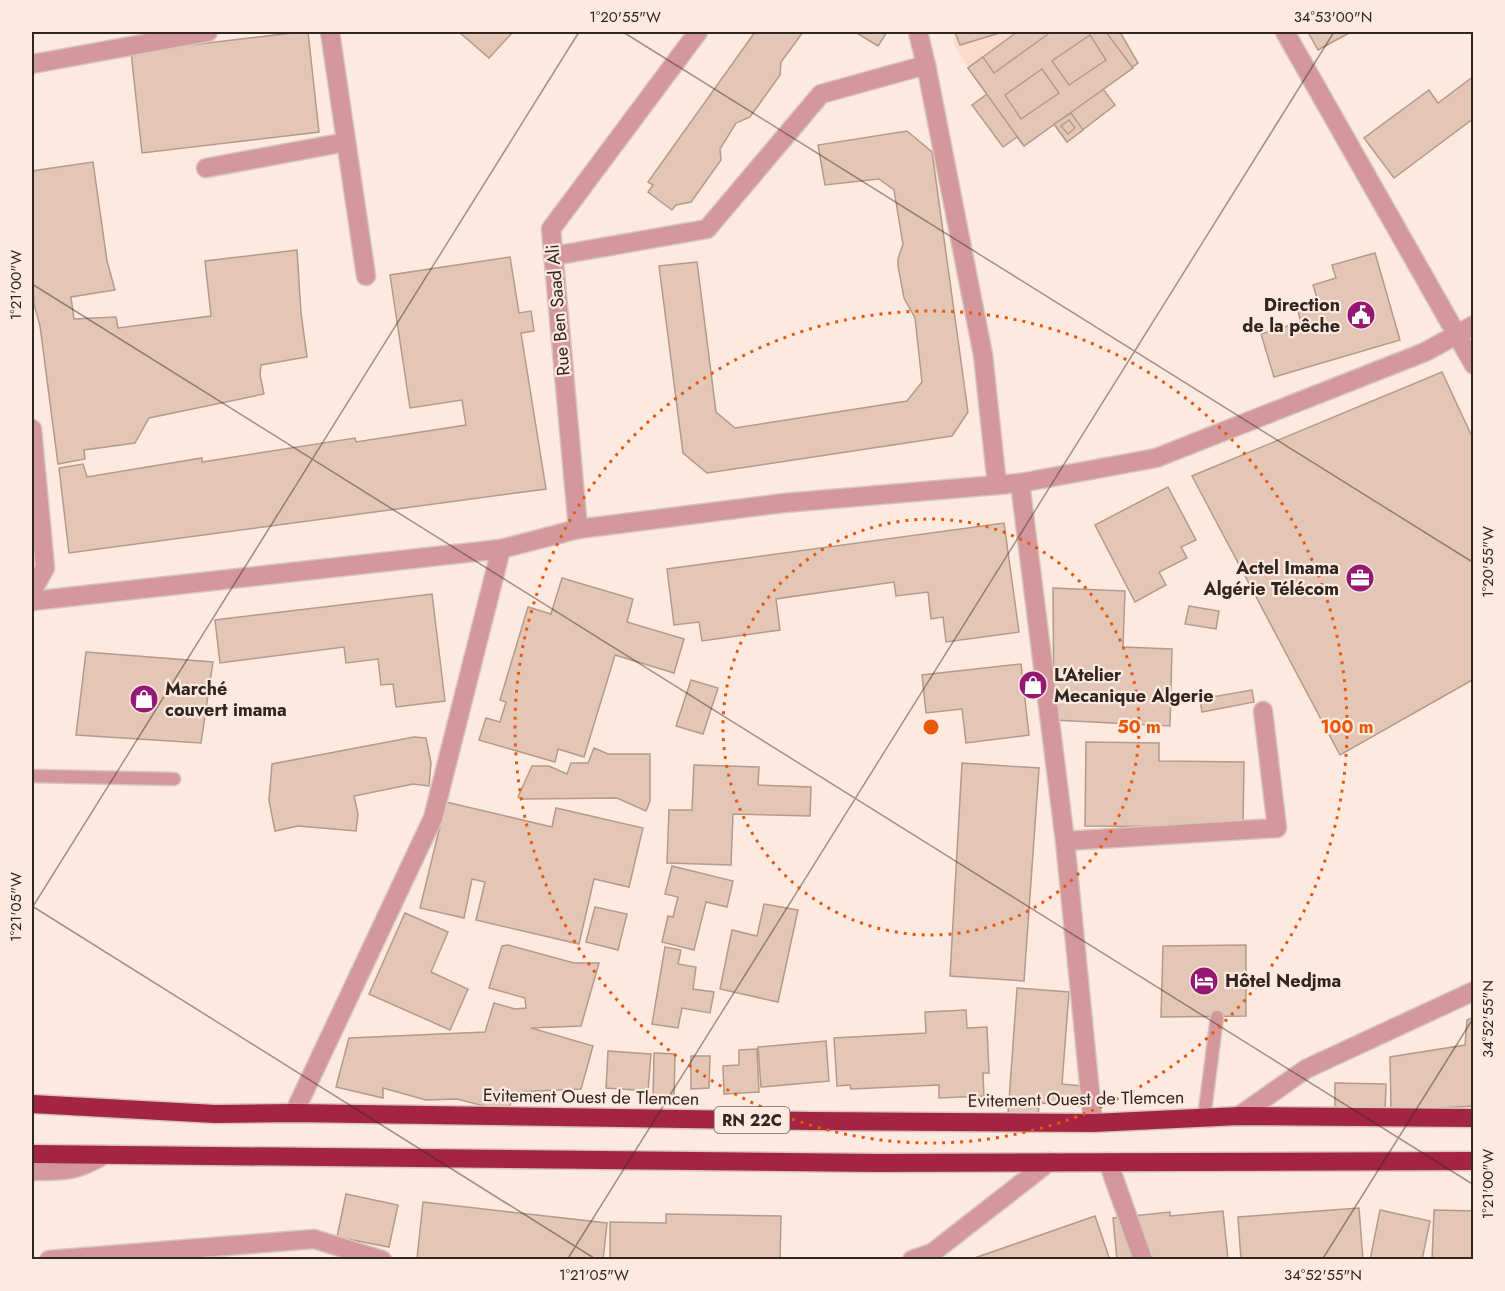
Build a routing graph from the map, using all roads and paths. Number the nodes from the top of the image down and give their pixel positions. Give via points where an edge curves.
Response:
1 (208, 32) edge
2 (330, 32) edge
3 (698, 32) edge
4 (918, 32) edge
5 (1286, 32) edge
6 (32, 64) edge
7 (926, 65) junction
8 (346, 142) junction
9 (206, 168) dead end
10 (553, 256) junction
11 (366, 276) dead end
12 (1473, 325) edge
13 (1456, 334) junction
14 (1473, 366) edge
15 (32, 429) edge
16 (1020, 483) junction
17 (998, 485) junction
18 (578, 529) junction
19 (501, 549) junction
20 (32, 591) edge
21 (32, 601) edge
22 (1263, 711) dead end
23 (32, 776) edge
24 (174, 780) dead end
25 (1065, 841) junction
26 (1473, 991) edge
27 (1217, 1017) dead end
28 (32, 1104) edge
29 (294, 1113) junction
30 (1239, 1116) junction
31 (1204, 1118) junction
32 (1473, 1118) edge
33 (1093, 1122) junction
34 (32, 1154) edge
35 (104, 1155) junction
36 (1473, 1161) edge
37 (1049, 1162) junction
38 (1108, 1162) junction
39 (32, 1171) edge
40 (933, 1256) edge
41 (49, 1260) edge
42 (382, 1260) edge
43 (912, 1260) edge
44 (1143, 1260) edge

1 - 6 street
2 - 8 street
3 - 10 street, Rue Ben Saad Ali via 551,229
4 - 7 street
5 - 13 street
7 - 10 street via 821,94 707,229
7 - 17 street via 983,355
8 - 9 street
8 - 11 street
10 - 18 street, Rue Ben Saad Ali
12 - 13 street
13 - 14 street
13 - 16 street via 1425,352 1156,458
15 - 20 street via 45,568
16 - 17 street
16 - 25 street
17 - 18 street via 784,503
18 - 19 street
19 - 21 street
19 - 29 street via 433,818
22 - 25 street via 1277,828
23 - 24 lane
25 - 33 street
26 - 30 street via 1306,1069
27 - 31 lane
28 - 29 highway, Evitement Ouest de Tlemcen / RN 22C via 215,1114
29 - 33 highway, Evitement Ouest de Tlemcen / RN 22C via 823,1122
30 - 31 highway, Evitement Ouest de Tlemcen / RN 22C
30 - 32 highway, Evitement Ouest de Tlemcen / RN 22C
31 - 33 highway, Evitement Ouest de Tlemcen / RN 22C
34 - 35 highway
35 - 37 highway
35 - 39 street via 69,1172
36 - 38 highway
37 - 38 highway
37 - 40 street
38 - 44 street
40 - 43 street
41 - 42 street via 314,1239

